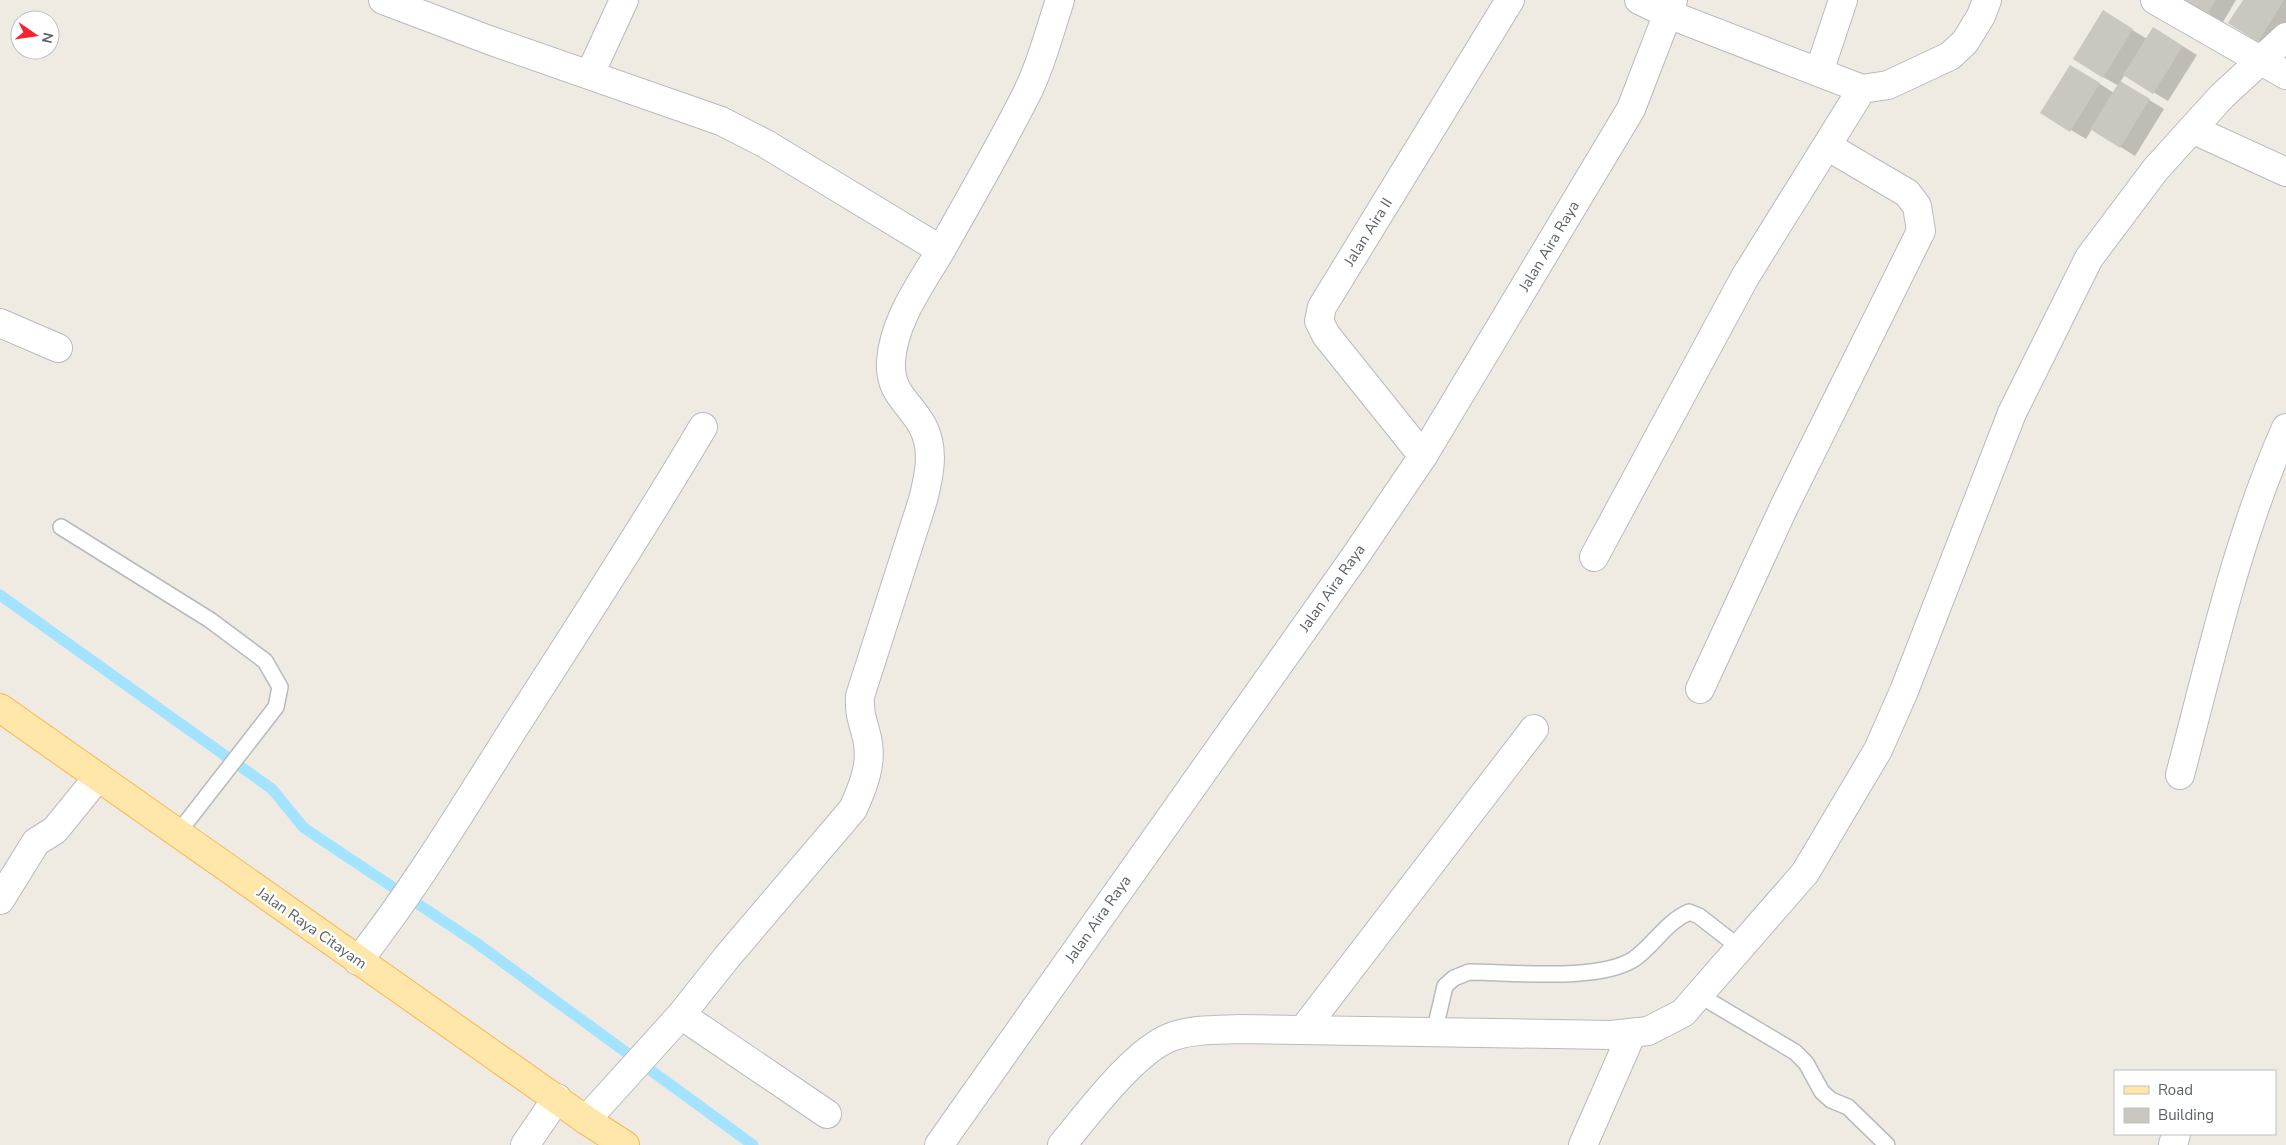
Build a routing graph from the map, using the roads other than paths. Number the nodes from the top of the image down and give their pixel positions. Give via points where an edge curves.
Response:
1 (383, 0) edge
2 (624, 0) edge
3 (1060, 0) edge
4 (1510, 0) edge
5 (1639, 0) edge
6 (1843, 0) edge
7 (1987, 0) edge
8 (2155, 0) edge
9 (1671, 7) edge
10 (2286, 38) edge
11 (2262, 60) junction
12 (1819, 72) junction
13 (590, 74) junction
14 (2286, 75) edge
15 (1862, 88) junction
16 (2192, 129) junction
17 (1827, 146) junction
18 (2286, 172) edge
19 (941, 250) junction
20 (0, 323) edge
21 (58, 348) dead end
22 (703, 427) dead end
23 (2286, 428) edge
24 (1423, 456) junction
25 (61, 527) dead end
26 (1594, 557) dead end
27 (1700, 688) dead end
28 (0, 708) edge
29 (1534, 729) dead end
30 (2180, 775) dead end
31 (98, 777) junction
32 (178, 833) junction
33 (0, 900) edge
34 (1740, 948) junction
35 (358, 960) junction
36 (1699, 995) junction
37 (677, 1020) junction
38 (1303, 1030) junction
39 (1434, 1033) junction
40 (1632, 1033) junction
41 (556, 1098) junction
42 (827, 1114) dead end
43 (586, 1120) junction
44 (525, 1145) edge
45 (624, 1145) edge
46 (939, 1145) edge
47 (1062, 1145) edge
48 (1583, 1145) edge
49 (1887, 1145) edge

1 - 13 street
2 - 13 street
3 - 19 street via 1025,97
4 - 24 street, Jalan Aira II via 1322,307 1319,321 1326,335
5 - 9 street
6 - 12 street
7 - 15 street via 1965,42 1950,56 1888,85
8 - 11 street
9 - 12 street
9 - 24 street, Jalan Aira Raya via 1631,109
10 - 11 street
11 - 14 street
11 - 16 street
12 - 15 street
13 - 19 street via 722,121 766,144
15 - 17 street
16 - 18 street
16 - 34 street via 2155,170 2089,258 2012,413 1878,750 1805,873
17 - 26 street via 1745,277
17 - 27 street via 1907,193 1918,206 1921,230 1788,498
19 - 37 street via 912,299 900,326 891,361 893,385 923,426 929,444 930,472 860,696 859,715 868,739 869,760 863,788 853,809 727,956
20 - 21 street
22 - 35 street via 658,504 432,857
23 - 30 street via 2264,478 2240,552
24 - 46 street, Jalan Aira Raya
25 - 32 lane via 210,620 266,661 280,687 276,707
28 - 31 main road, Jalan Raya Citayam
29 - 38 street
31 - 32 main road, Jalan Raya Citayam
31 - 33 street via 55,830 36,842
32 - 35 main road, Jalan Raya Citayam
34 - 36 street
34 - 39 lane via 1689,912 1677,917 1635,958 1618,967 1590,973 1469,972 1445,986
35 - 41 main road, Jalan Raya Citayam
36 - 40 street via 1683,1013 1648,1031
36 - 49 lane via 1795,1052 1806,1063 1822,1092 1848,1107
37 - 42 street
37 - 43 street
38 - 39 street
38 - 47 street via 1199,1031 1170,1037 1151,1049 1111,1086
39 - 40 street
40 - 48 street
41 - 43 main road, Jalan Raya Citayam
41 - 44 street
43 - 45 main road, Jalan Raya Citayam

